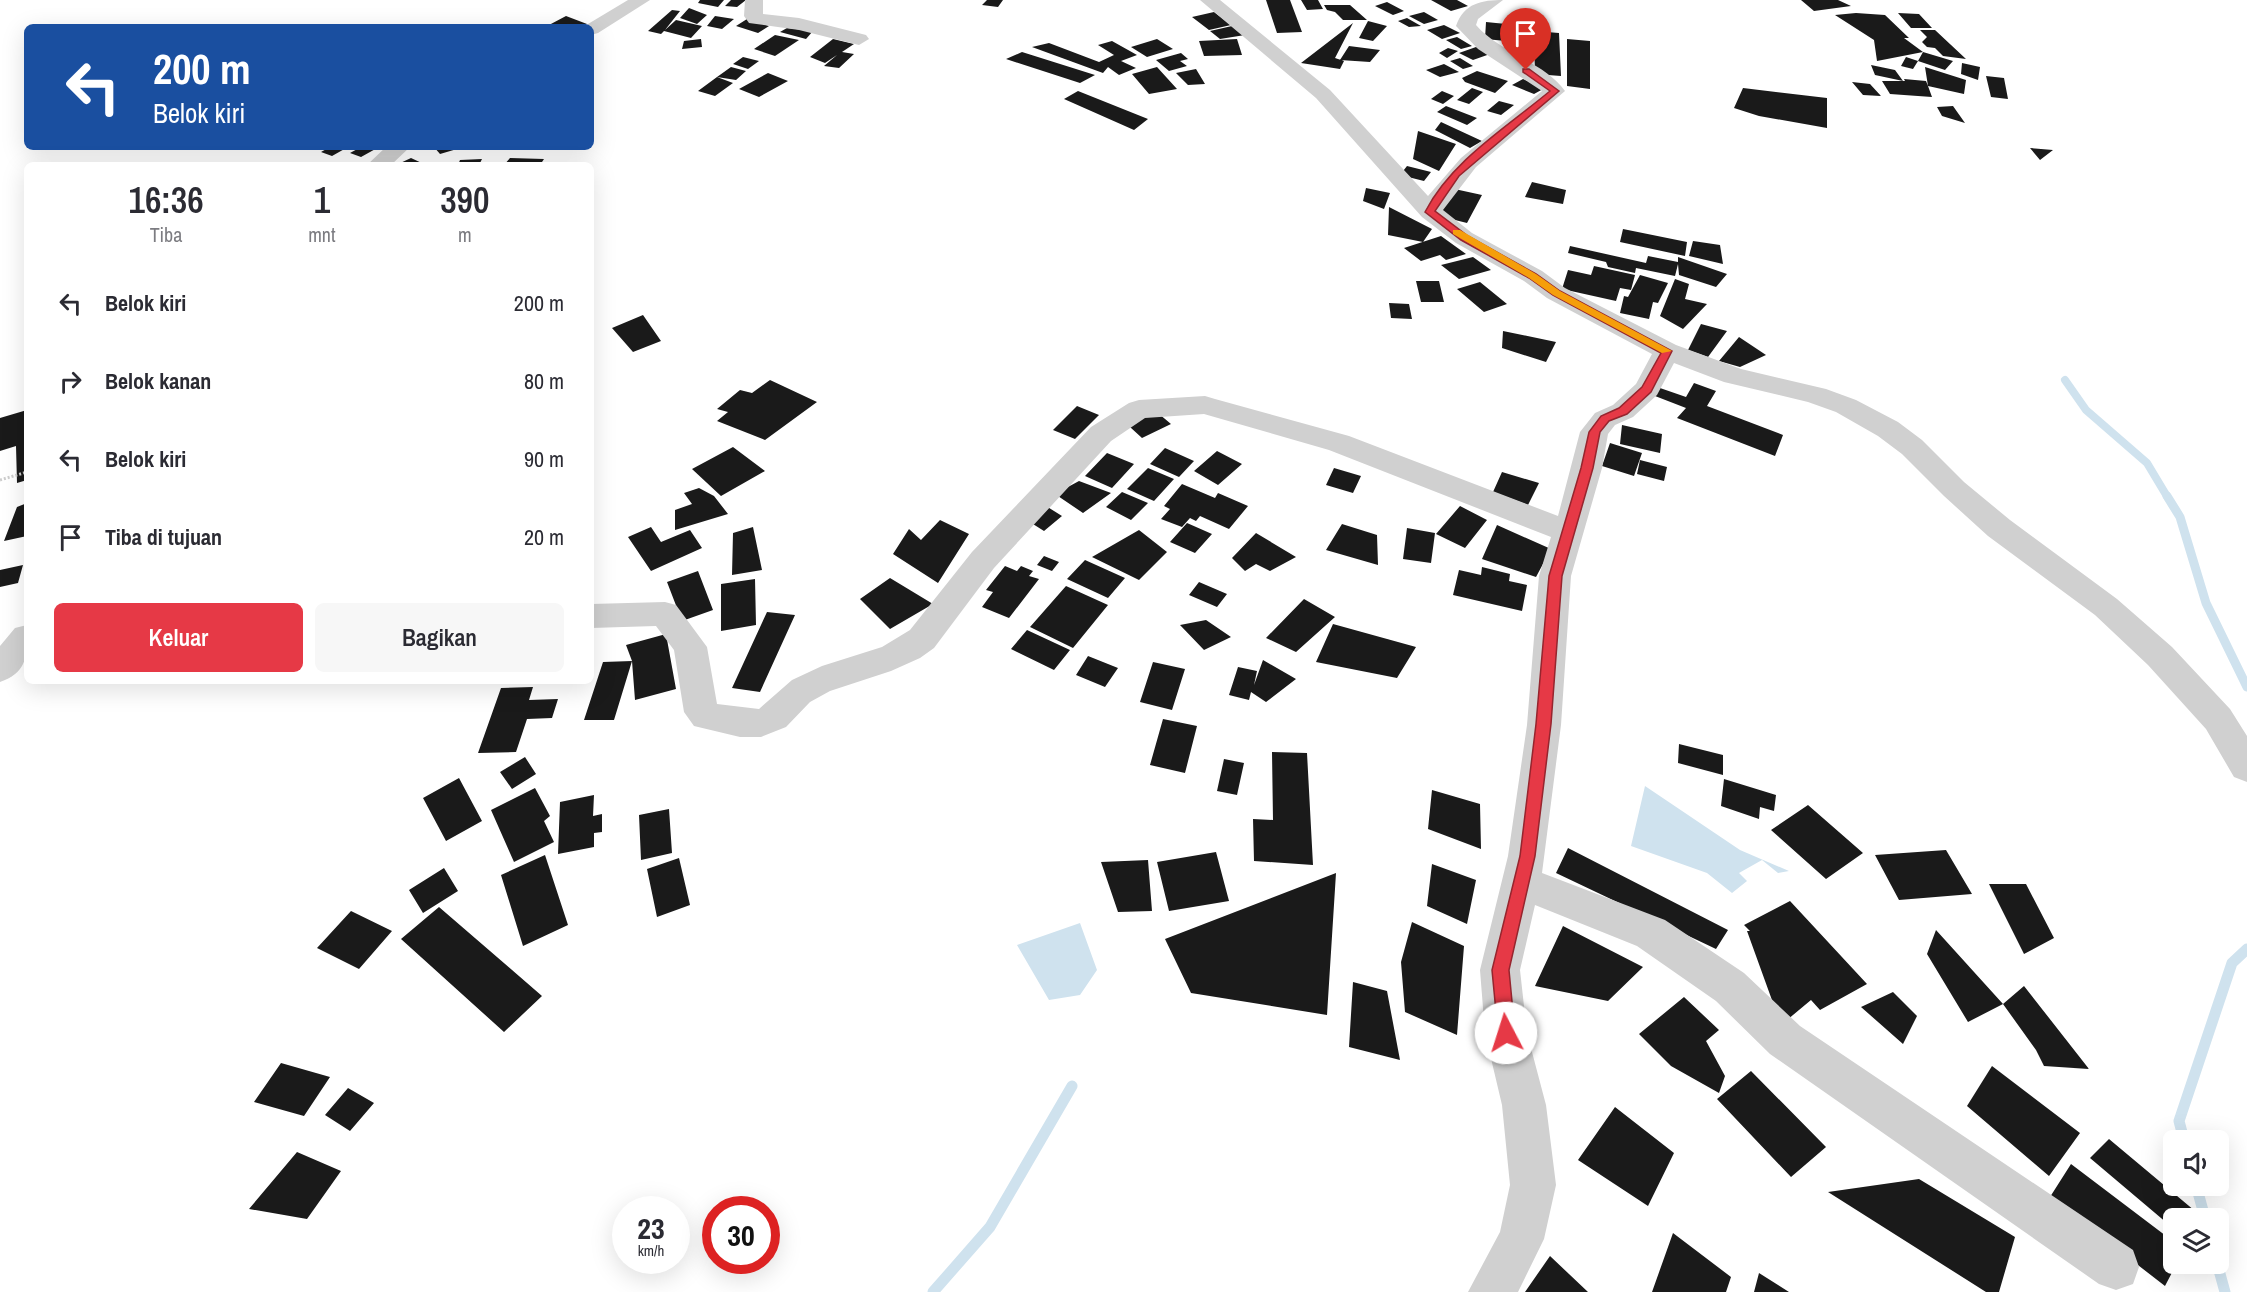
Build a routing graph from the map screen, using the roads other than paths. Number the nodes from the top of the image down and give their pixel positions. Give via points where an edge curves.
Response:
1 (641, 0) edge
2 (754, 0) edge
3 (1209, 0) edge
4 (1494, 0) edge
5 (594, 27) edge
6 (859, 39) dead end
7 (396, 150) edge
8 (382, 162) edge
9 (1430, 212) junction
10 (1667, 351) junction
11 (1567, 531) junction
12 (594, 616) edge
13 (24, 641) edge
14 (0, 669) edge
15 (2247, 767) edge
16 (1521, 882) junction
17 (2116, 1267) dead end
18 (1492, 1292) edge

1 - 5 street
2 - 6 street via 756,19 799,24
3 - 9 street via 1323,94
4 - 9 street via 1468,16 1466,26 1483,44 1555,91 1455,174
7 - 8 street
9 - 10 street via 1464,238 1556,293
10 - 11 street via 1647,389 1623,411 1605,419 1594,432
10 - 15 street via 1734,376 1836,402 1888,429 1999,528 2106,607 2160,656 2218,719
11 - 12 street via 1339,443 1276,424 1204,405 1138,409 1101,434 982,560 916,644 893,658 814,683 763,723 706,716 701,712 690,647 665,615
11 - 16 street via 1555,576 1544,724
13 - 14 street
16 - 17 street via 1670,944 1730,987 1785,1040
16 - 18 street via 1500,970 1506,1033 1524,1105 1533,1185 1521,1239

